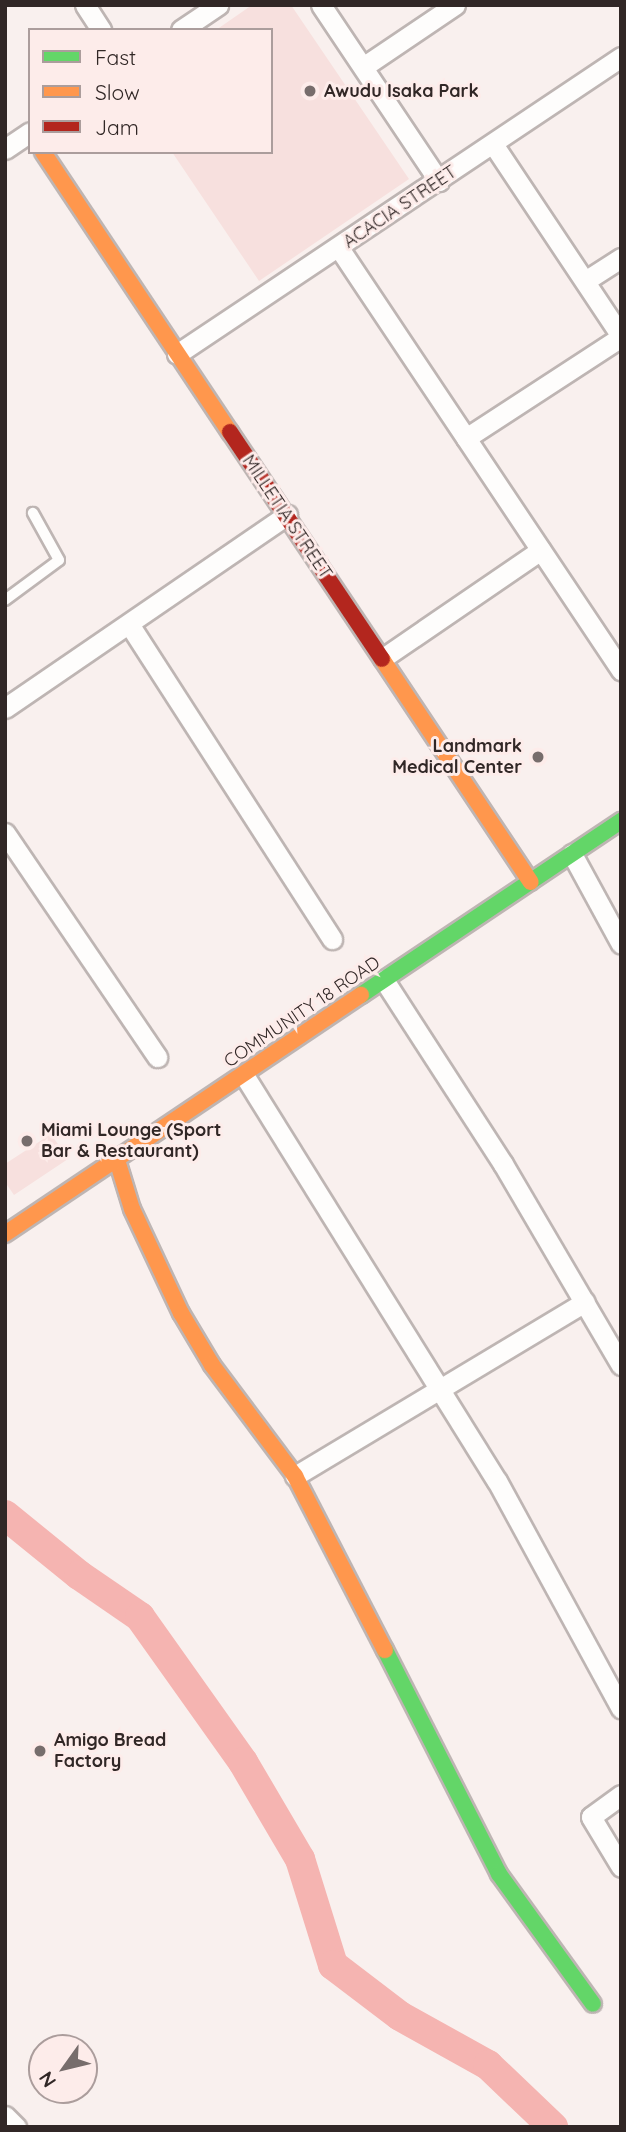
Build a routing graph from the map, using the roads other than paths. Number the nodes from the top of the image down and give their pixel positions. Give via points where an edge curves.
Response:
1 (85, 5) edge
2 (218, 5) edge
3 (321, 5) edge
4 (455, 5) edge
5 (101, 28) edge
6 (184, 28) edge
7 (621, 57) edge
8 (363, 67) junction
9 (28, 133) edge
10 (493, 144) junction
11 (5, 149) edge
12 (44, 154) edge
13 (439, 181) junction
14 (339, 248) junction
15 (621, 258) edge
16 (585, 281) junction
17 (621, 336) edge
18 (177, 354) junction
19 (466, 438) junction
20 (33, 513) dead end
21 (287, 515) junction
22 (541, 550) junction
23 (5, 600) edge
24 (129, 624) junction
25 (383, 658) junction
26 (621, 670) edge
27 (5, 708) edge
28 (621, 821) edge
29 (5, 834) edge
30 (572, 854) junction
31 (531, 882) junction
32 (332, 939) dead end
33 (621, 944) edge
34 (384, 980) junction
35 (157, 1057) dead end
36 (244, 1075) junction
37 (117, 1160) junction
38 (5, 1234) edge
39 (585, 1302) junction
40 (621, 1365) edge
41 (441, 1391) junction
42 (295, 1476) junction
43 (621, 1708) edge
44 (621, 1796) edge
45 (621, 1867) edge
46 (593, 2004) dead end
47 (5, 2116) edge
48 (16, 2127) edge

1 - 5 street
2 - 6 street
3 - 8 street
4 - 8 street
7 - 10 street, ACACIA STREET
8 - 13 street
9 - 11 street
10 - 13 street, ACACIA STREET
10 - 16 street
12 - 18 street, MILLETIA STREET
13 - 14 street, ACACIA STREET
14 - 18 street, ACACIA STREET
14 - 19 street
15 - 16 street
16 - 17 street
17 - 19 street
18 - 21 street, MILLETIA STREET
19 - 22 street
20 - 23 lane via 59,559
21 - 24 street
21 - 25 street, MILLETIA STREET
22 - 25 street
22 - 26 street
24 - 27 street
24 - 32 street
25 - 31 street, MILLETIA STREET
28 - 30 street, COMMUNITY 18 ROAD
29 - 35 street
30 - 31 street, COMMUNITY 18 ROAD
30 - 33 street
31 - 34 street, COMMUNITY 18 ROAD
34 - 36 street, COMMUNITY 18 ROAD
34 - 39 street via 503,1164
36 - 37 street, COMMUNITY 18 ROAD
36 - 41 street
37 - 38 street, COMMUNITY 18 ROAD
37 - 42 street via 136,1219 181,1313 229,1390
39 - 40 street
39 - 41 street
41 - 42 street
41 - 43 street via 497,1481
42 - 46 street via 499,1874
44 - 45 street via 591,1817
47 - 48 street

